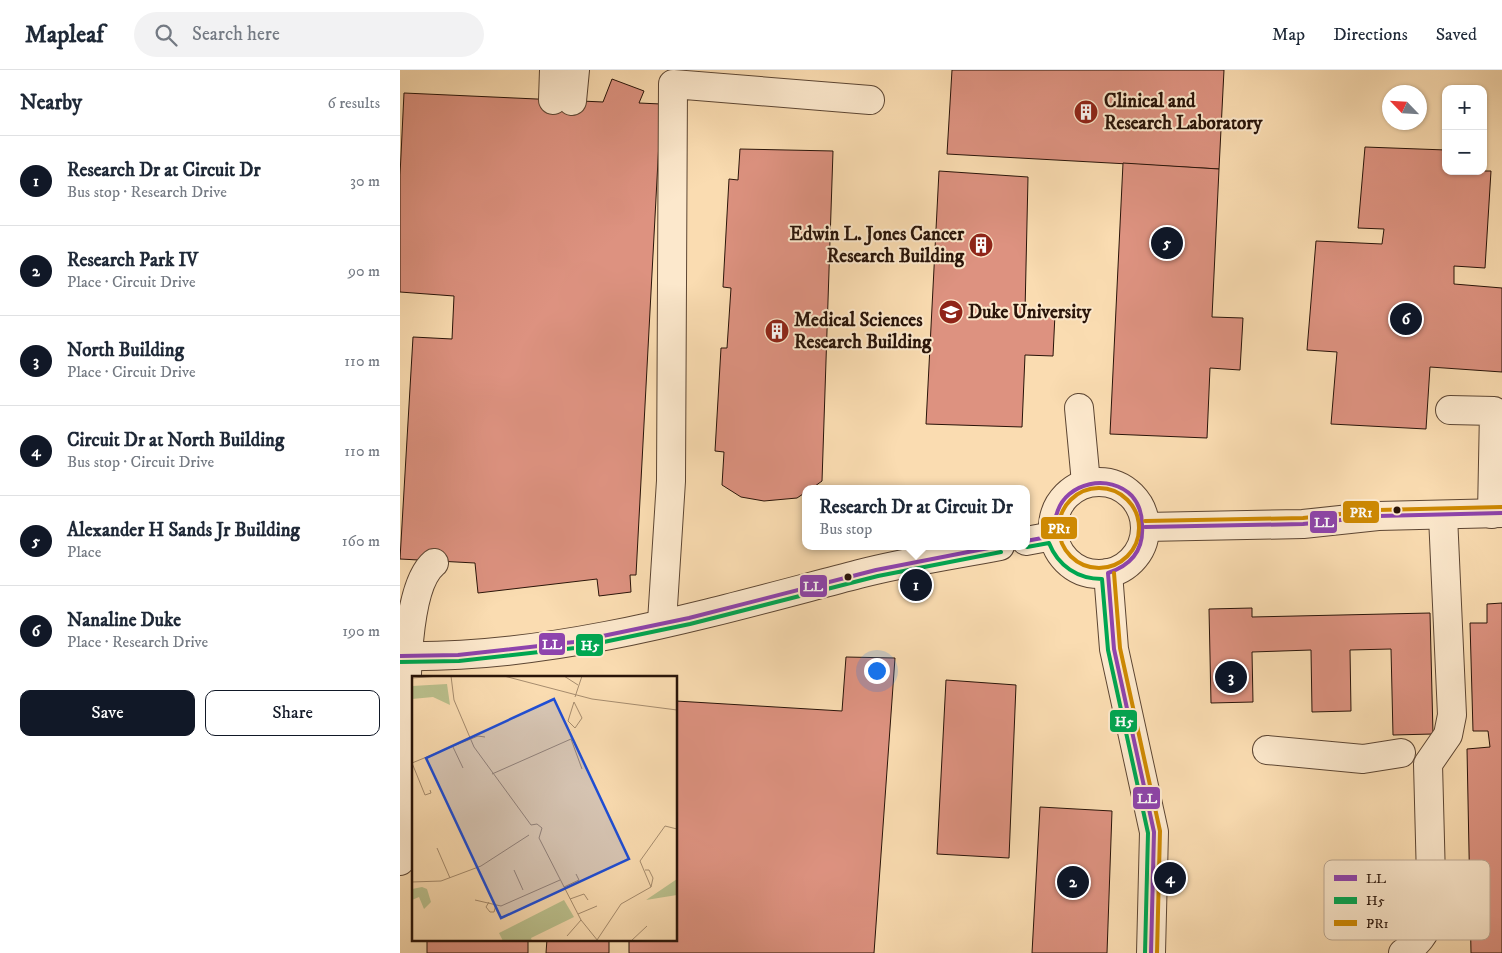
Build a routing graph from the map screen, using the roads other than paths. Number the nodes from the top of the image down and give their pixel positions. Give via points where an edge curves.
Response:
1 (554, 70) edge
2 (574, 70) edge
3 (870, 100) dead end
4 (1079, 408) dead end
5 (1450, 410) dead end
6 (1086, 483) junction
7 (1497, 514) edge
8 (1442, 516) junction
9 (1145, 527) junction
10 (1054, 536) junction
11 (1030, 540) edge
12 (979, 550) edge
13 (434, 564) dead end
14 (1108, 573) junction
15 (662, 622) junction
16 (403, 656) edge
17 (1266, 750) dead end
18 (1428, 764) junction
19 (410, 770) edge
20 (400, 860) edge
21 (1431, 860) edge
22 (1421, 940) edge
23 (1413, 951) edge
24 (1152, 953) edge

1 - 2 street via 563,100
3 - 15 street via 674,84 671,481
4 - 6 street
5 - 7 street via 1494,411
6 - 9 street via 1102,481 1118,485 1130,493 1142,511
6 - 10 street via 1064,497 1056,510
7 - 8 street
8 - 9 street via 1378,516 1304,524
8 - 18 street via 1452,715 1448,735
9 - 14 street via 1136,556 1120,569
10 - 11 street
10 - 14 street via 1056,546 1065,559 1078,569 1093,574
12 - 15 street via 860,573
13 - 16 street via 425,570 411,605
14 - 24 street via 1114,649 1154,832
15 - 16 street via 616,635 553,645 460,655
16 - 19 street
17 - 18 street via 1363,759 1402,747 1412,762
18 - 21 street
19 - 20 street
22 - 23 street

